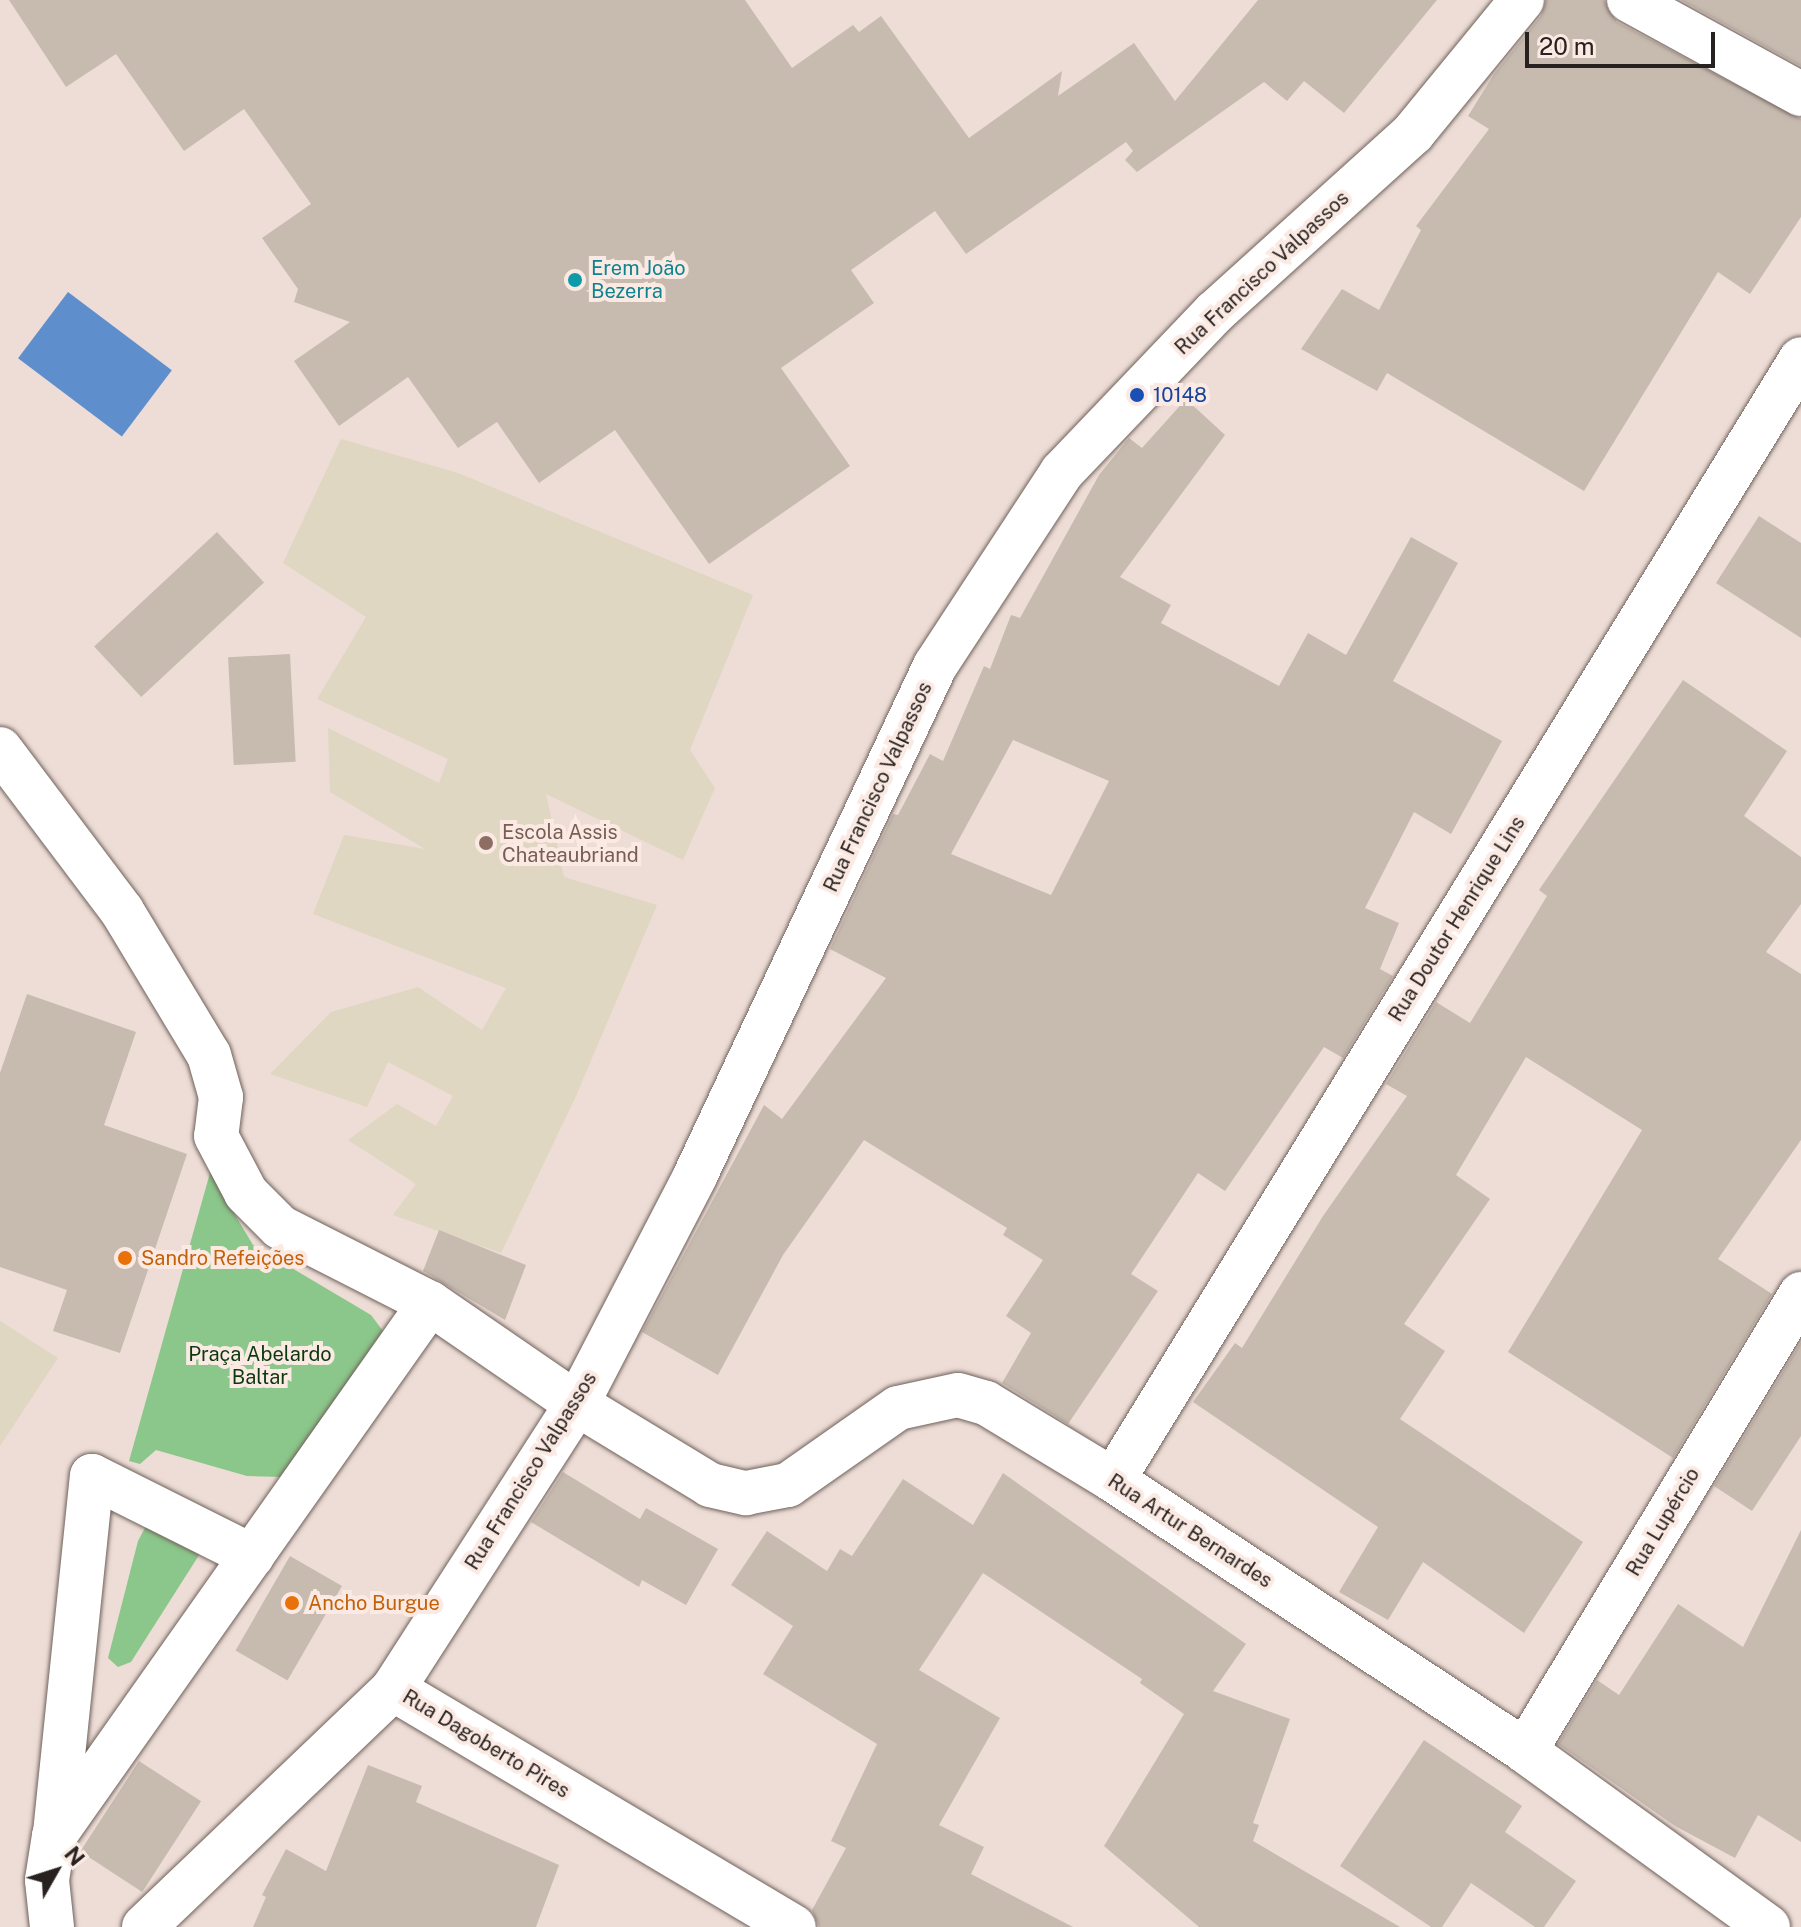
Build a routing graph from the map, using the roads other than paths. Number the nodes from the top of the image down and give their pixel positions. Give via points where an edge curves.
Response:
1 (1522, 0) edge
2 (1629, 0) edge
3 (1801, 94) edge
4 (1801, 359) edge
5 (0, 752) edge
6 (1801, 1294) edge
7 (430, 1303) junction
8 (577, 1404) junction
9 (1113, 1480) junction
10 (252, 1556) junction
11 (393, 1689) junction
12 (1525, 1751) junction
13 (54, 1836) junction
14 (52, 1927) edge
15 (144, 1927) edge
16 (794, 1927) edge
17 (1768, 1927) edge

1 - 8 street, Rua Francisco Valpassos via 1413,133 1215,312 1062,472 935,666 702,1162
2 - 3 street
4 - 9 street, Rua Doutor Henrique Lins
5 - 7 street via 122,911 215,1066 221,1097 216,1136 246,1193 293,1234
6 - 12 street, Rua Lupércio
7 - 8 street
7 - 10 street
8 - 9 street, Rua Artur Bernardes via 710,1485 746,1493 788,1485 898,1408 958,1395 986,1403
8 - 11 street, Rua Francisco Valpassos
9 - 12 street, Rua Artur Bernardes
10 - 13 street
10 - 13 street via 92,1476
11 - 15 street, Rua Dagoberto Pires
11 - 16 street, Rua Dagoberto Pires
12 - 17 street, Rua Artur Bernardes
13 - 14 street via 47,1880

